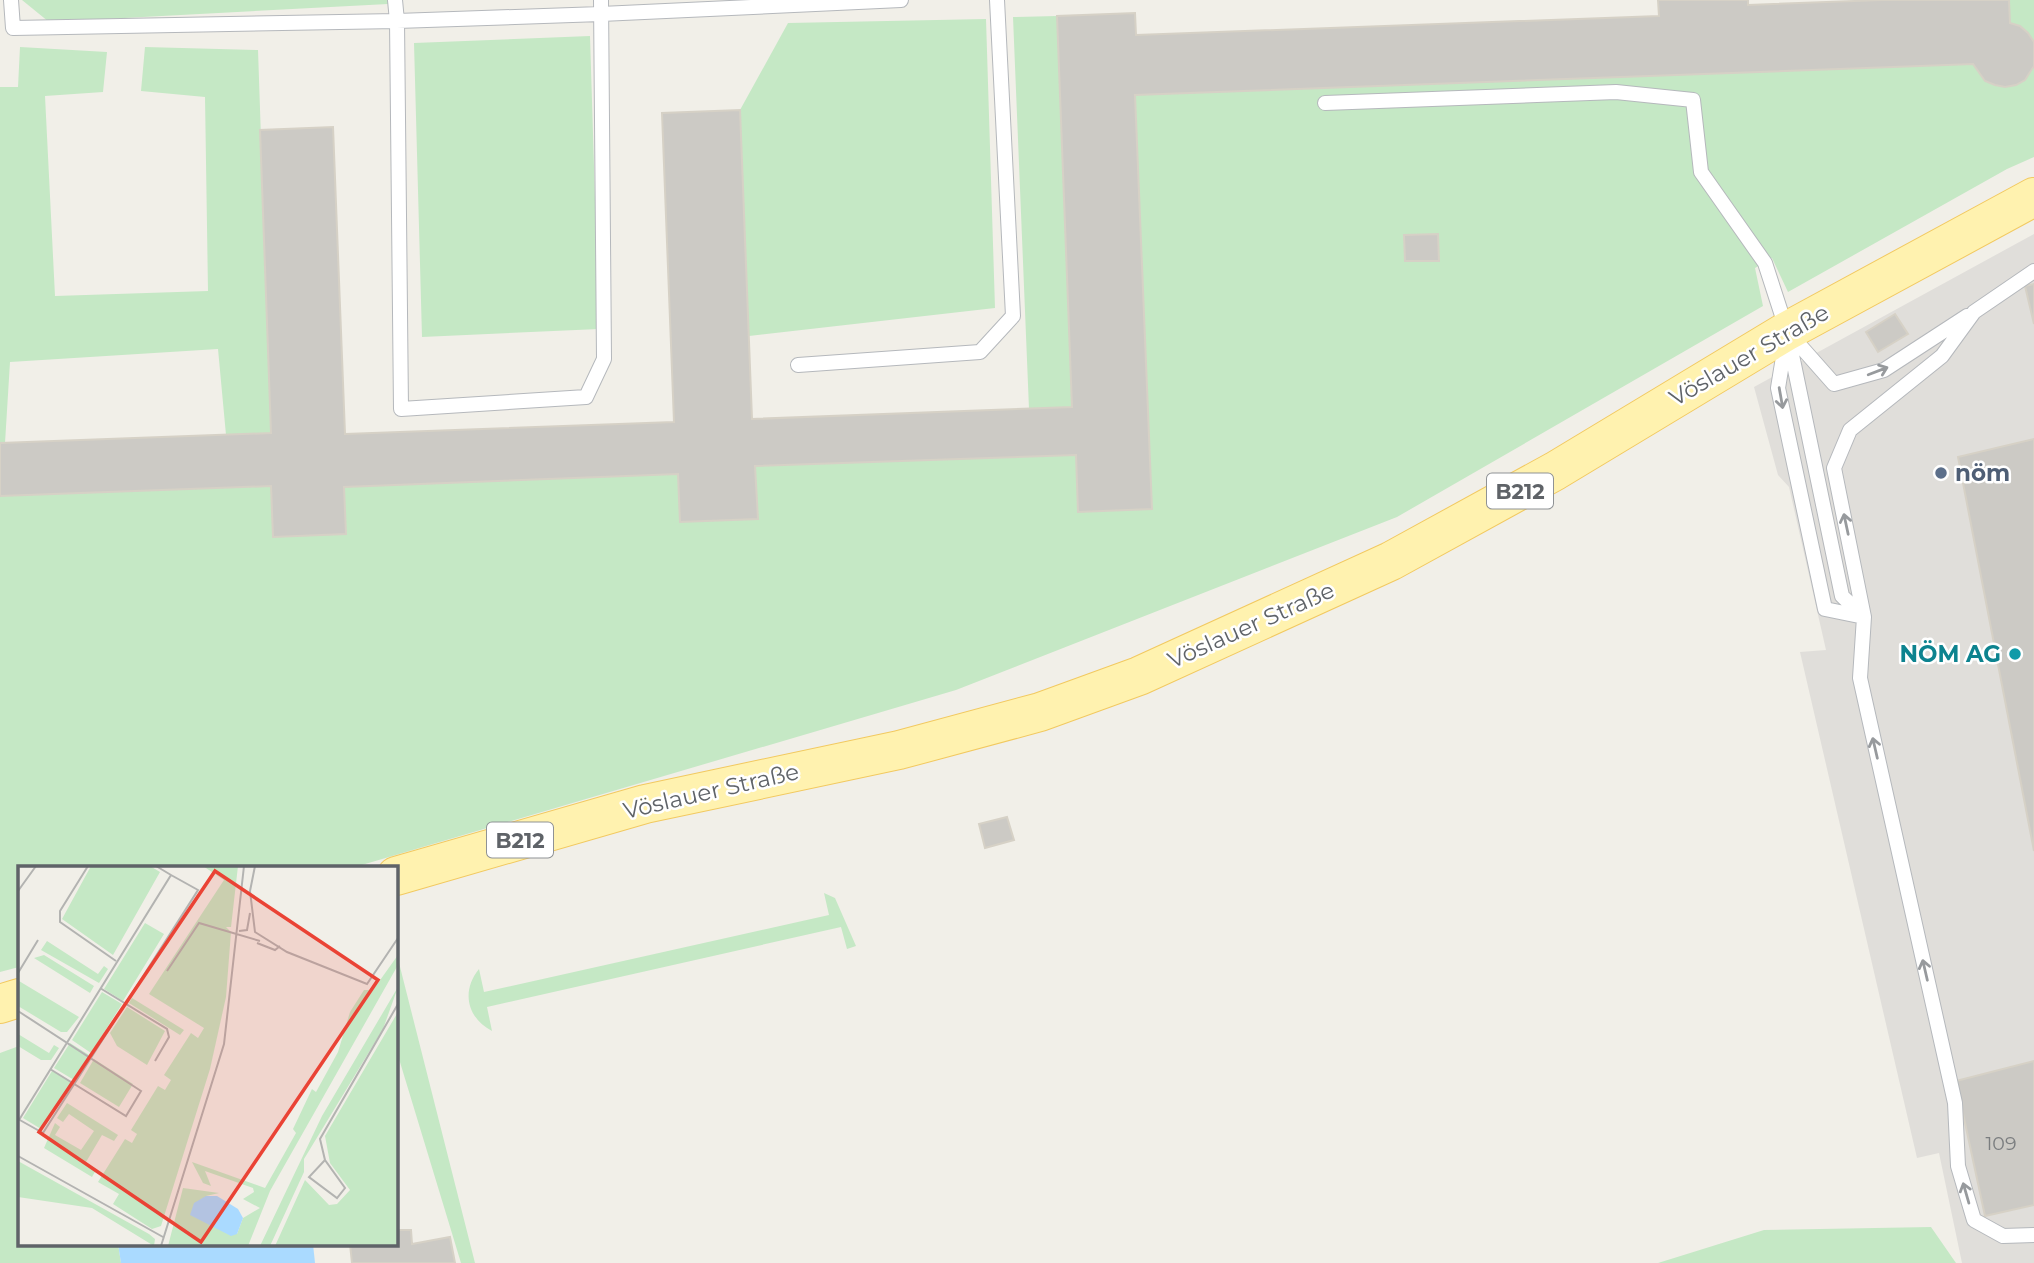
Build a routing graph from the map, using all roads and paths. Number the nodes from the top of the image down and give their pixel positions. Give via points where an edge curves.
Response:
1 (11, 0) edge
2 (395, 0) edge
3 (901, 0) edge
4 (997, 0) edge
5 (601, 7) edge
6 (397, 21) junction
7 (1325, 103) dead end
8 (2034, 197) edge
9 (2034, 271) edge
10 (1974, 312) junction
11 (1787, 331) junction
12 (798, 365) dead end
13 (1864, 617) junction
14 (397, 876) edge
15 (18, 998) edge
16 (0, 1004) edge
17 (2034, 1235) edge

1 - 6 lane via 13,28
2 - 6 lane
3 - 5 lane
4 - 12 lane via 1013,316 980,352
5 - 6 lane
5 - 6 lane via 604,359 586,397 401,408
7 - 11 lane via 1616,92 1693,100 1700,172 1765,263
8 - 11 main road, Vöslauer Straße / B212
9 - 10 lane
11 -> 10 lane via 1834,384 1884,370
13 -> 10 lane via 1834,468 1850,430 1942,356
11 - 13 lane via 1842,596
11 -> 13 lane via 1778,388 1825,609
11 - 14 main road, Vöslauer Straße / B212 via 1555,471 1391,561 1139,676 1040,712 912,747 645,804
17 -> 13 lane via 2003,1236 1974,1220 1958,1166 1955,1103 1860,678
15 - 16 main road

